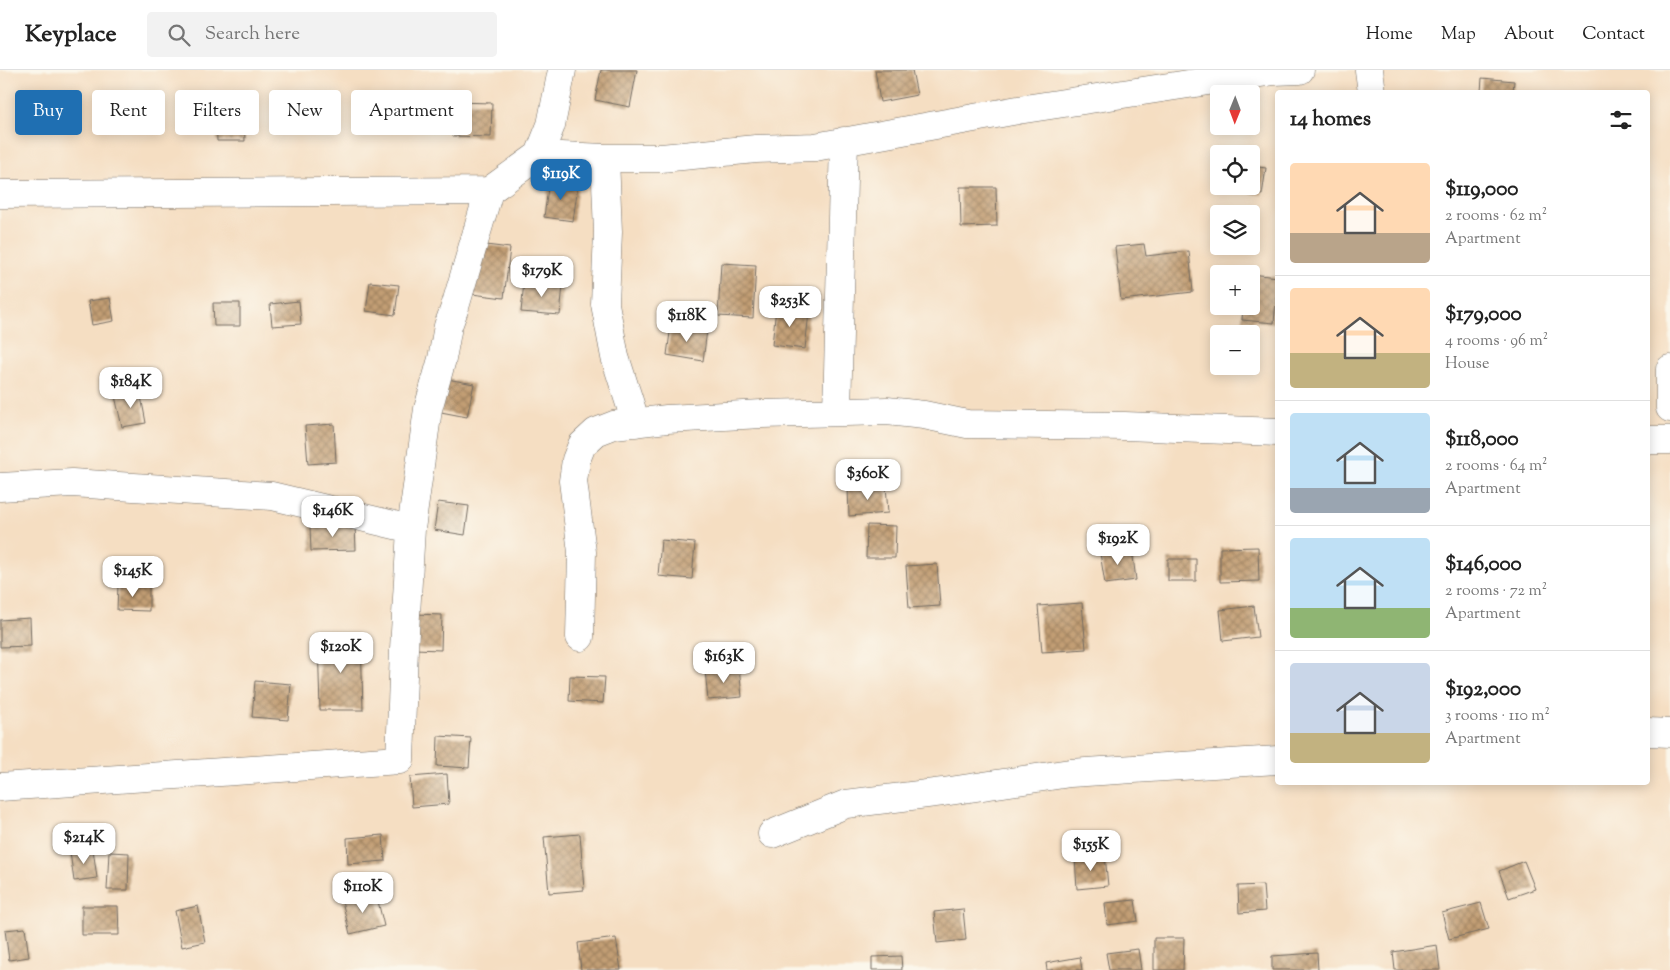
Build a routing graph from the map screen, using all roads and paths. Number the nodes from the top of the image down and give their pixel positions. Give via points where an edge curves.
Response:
1 (562, 70) edge
2 (1300, 70) edge
3 (1369, 70) edge
4 (1372, 90) edge
5 (844, 141) junction
6 (539, 155) junction
7 (605, 158) junction
8 (489, 191) junction
9 (0, 194) edge
10 (1670, 369) edge
11 (1670, 408) edge
12 (837, 411) junction
13 (636, 422) junction
14 (1275, 432) edge
15 (1650, 440) edge
16 (1670, 440) edge
17 (0, 487) edge
18 (412, 528) junction
19 (580, 637) dead end
20 (1650, 732) edge
21 (1670, 733) edge
22 (1275, 760) edge
23 (0, 787) edge
24 (772, 834) dead end

1 - 6 street via 551,125
2 - 5 street via 1274,71 1018,110
3 - 4 street
5 - 7 street via 814,147 661,158
5 - 12 street
6 - 7 street
6 - 8 street
7 - 13 street via 608,232 605,304 615,357
8 - 9 street
8 - 18 street via 448,326 428,409
10 - 11 street
12 - 13 street
12 - 14 street via 887,411 967,424
13 - 19 street via 596,432 582,445 576,460 573,481 582,552
15 - 16 street
17 - 18 street via 72,483 272,496
18 - 23 street via 400,760
20 - 21 street
22 - 24 street via 1070,773 846,804

